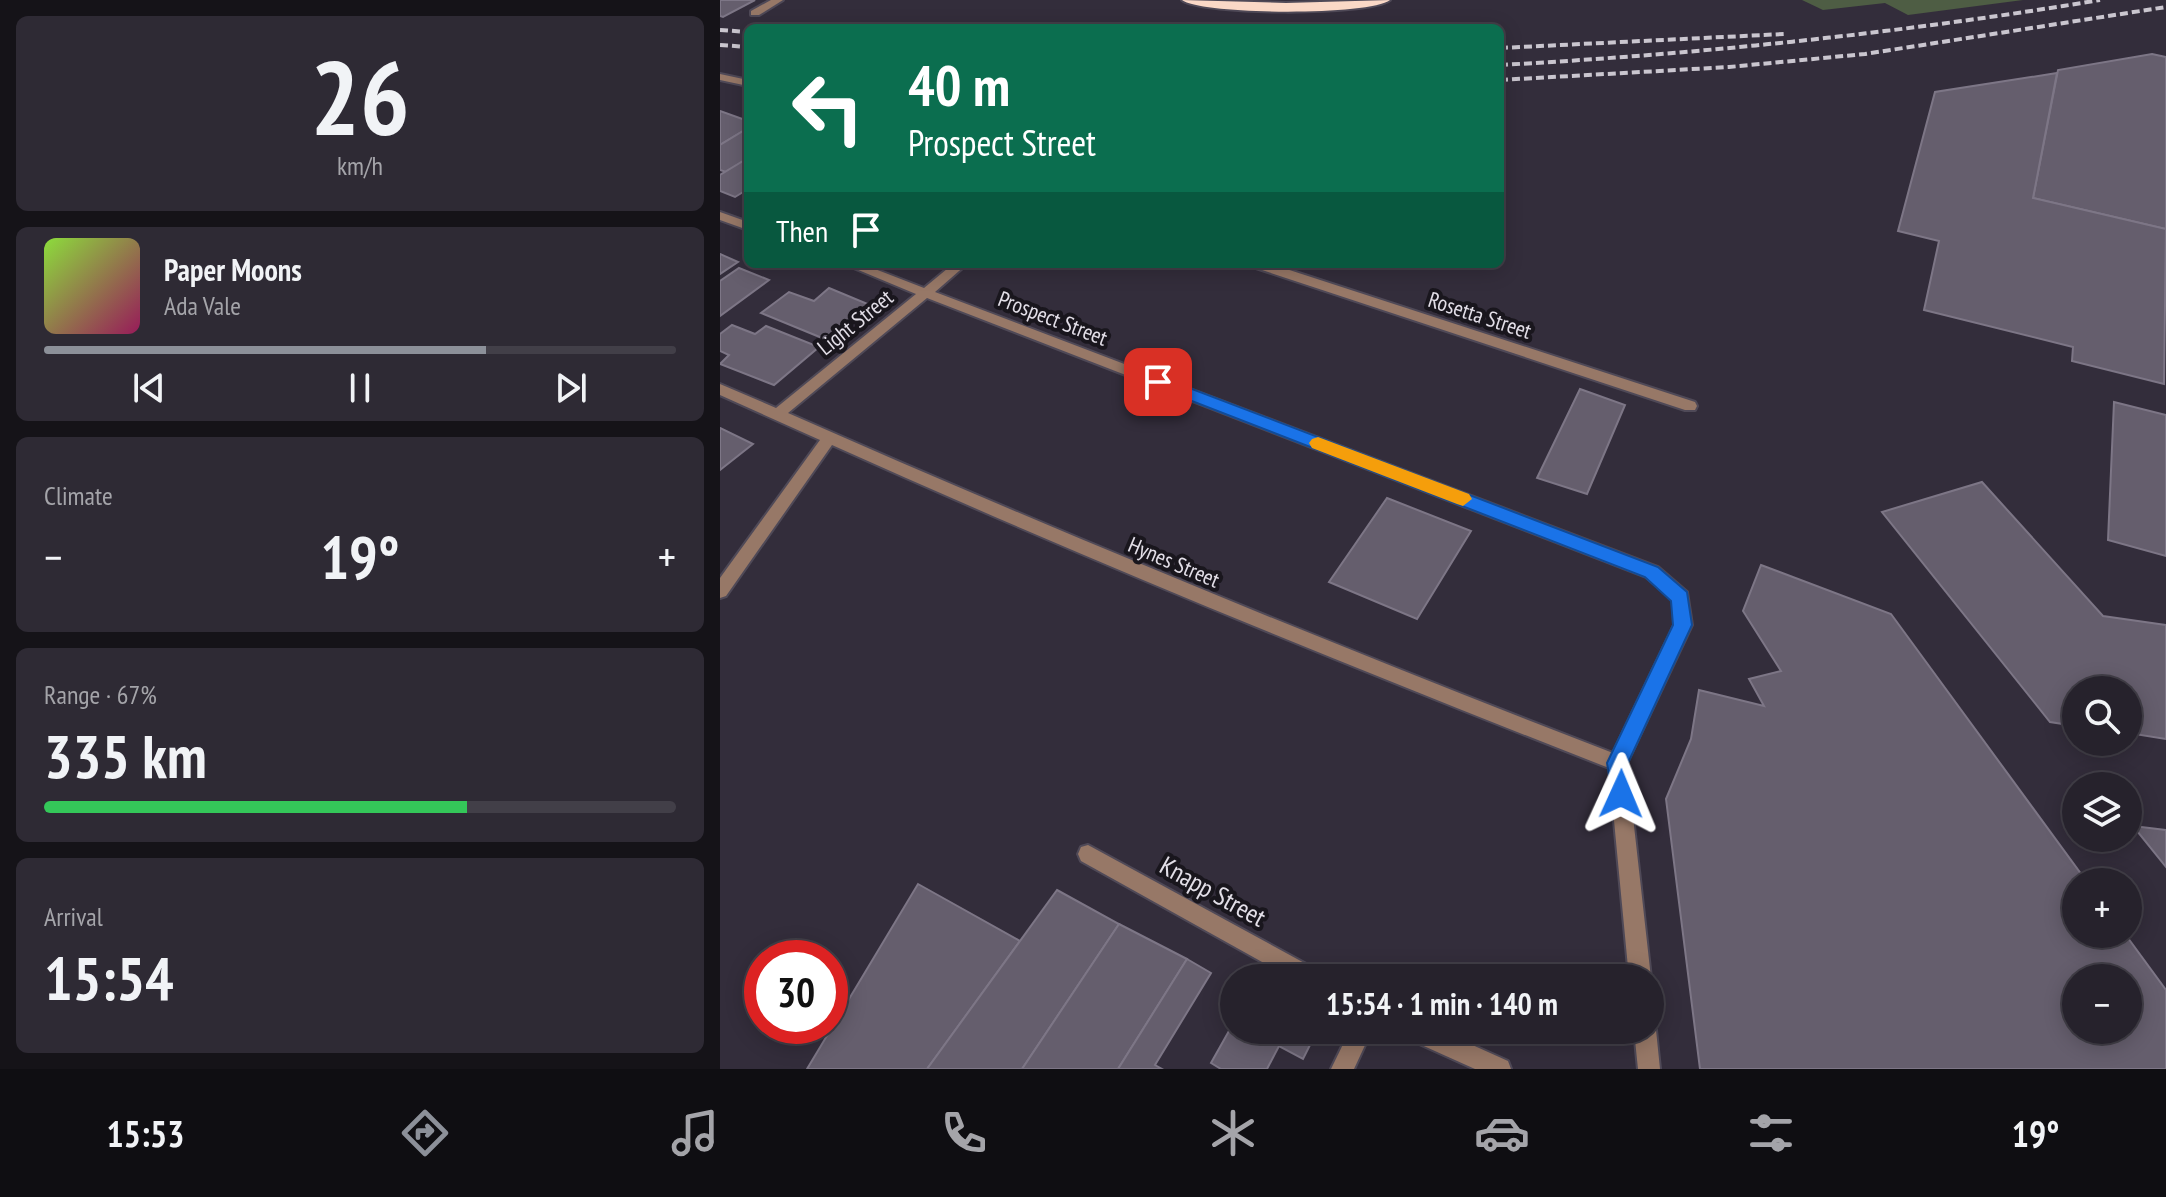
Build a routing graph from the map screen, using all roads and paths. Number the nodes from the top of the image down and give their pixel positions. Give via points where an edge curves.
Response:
1 (778, 0) edge
2 (1189, 0) edge
3 (1383, 0) edge
4 (755, 13) dead end
5 (720, 77) edge
6 (744, 82) edge
7 (720, 216) edge
8 (744, 225) edge
9 (861, 268) edge
10 (956, 268) edge
11 (1270, 268) edge
12 (926, 292) junction
13 (720, 389) edge
14 (1690, 406) dead end
15 (778, 414) junction
16 (830, 437) junction
17 (720, 591) edge
18 (1618, 763) junction
19 (1088, 854) dead end
20 (1287, 964) edge
21 (1639, 964) edge
22 (1354, 1044) edge
23 (1445, 1044) edge
24 (1646, 1044) edge
25 (1342, 1069) edge
26 (1500, 1069) edge
27 (1649, 1069) edge

1 - 4 street
2 - 3 highway via 1313,8
5 - 6 street
7 - 8 street
9 - 12 street, Prospect Street
10 - 12 street, Light Street
11 - 14 street, Rosetta Street
12 - 15 street, Light Street
12 - 18 street, Prospect Street via 1652,572 1681,597 1683,625
13 - 15 street, Hynes Street
15 - 16 street, Hynes Street
16 - 17 street
16 - 18 street, Hynes Street via 1364,665
18 - 21 street
19 - 20 street, Knapp Street
22 - 25 street
23 - 26 street
24 - 27 street

